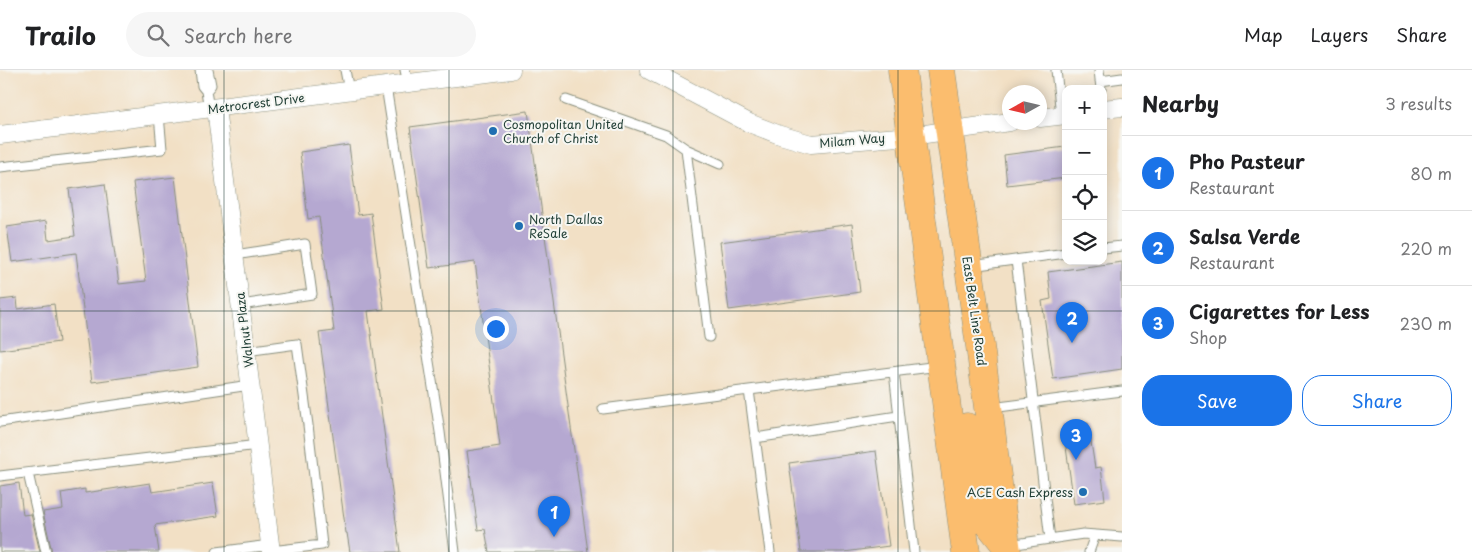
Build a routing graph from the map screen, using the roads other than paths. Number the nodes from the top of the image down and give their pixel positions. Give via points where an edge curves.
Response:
1 (200, 70) edge
2 (208, 70) edge
3 (345, 70) edge
4 (506, 70) edge
5 (649, 70) edge
6 (902, 70) edge
7 (941, 70) edge
8 (1056, 70) edge
9 (1098, 70) edge
10 (407, 77) edge
11 (1122, 78) edge
12 (1101, 85) edge
13 (386, 86) junction
14 (206, 91) junction
15 (350, 91) junction
16 (566, 100) dead end
17 (1062, 104) edge
18 (1107, 107) edge
19 (1122, 107) edge
20 (213, 109) junction
21 (159, 115) junction
22 (1062, 115) edge
23 (1047, 117) edge
24 (1002, 123) edge
25 (949, 131) junction
26 (0, 135) edge
27 (911, 136) junction
28 (686, 149) junction
29 (720, 164) dead end
30 (0, 167) edge
31 (1122, 246) edge
32 (1107, 248) edge
33 (1062, 254) edge
34 (234, 255) junction
35 (1016, 260) junction
36 (968, 266) junction
37 (241, 305) junction
38 (709, 338) dead end
39 (246, 351) junction
40 (941, 366) junction
41 (894, 372) junction
42 (250, 385) junction
43 (749, 390) junction
44 (1122, 391) edge
45 (1032, 402) junction
46 (988, 408) junction
47 (603, 409) dead end
48 (898, 416) junction
49 (0, 422) edge
50 (755, 438) junction
51 (258, 445) junction
52 (28, 473) junction
53 (0, 476) edge
54 (1096, 535) junction
55 (1122, 537) edge
56 (1050, 539) junction
57 (271, 549) edge
58 (323, 549) edge
59 (1006, 549) edge
60 (46, 552) edge
61 (217, 552) edge
62 (455, 552) edge
63 (770, 552) edge
64 (914, 552) edge
65 (966, 552) edge
66 (1089, 552) edge

1 - 14 lane
2 - 14 lane via 211,85
3 - 15 lane
4 - 10 street, Metrocrest Drive
5 - 27 street, Milam Way via 749,123 811,144
6 - 27 main road
7 - 25 main road, East Belt Line Road
8 - 17 lane
9 - 12 lane
10 - 13 street, Metrocrest Drive
11 - 12 lane
13 - 15 street, Metrocrest Drive
13 - 62 lane via 440,432
14 - 20 lane
15 - 20 street, Metrocrest Drive
16 - 28 lane via 666,135
18 - 19 street
20 - 21 street, Metrocrest Drive
20 - 34 street, Walnut Plaza
21 - 26 street, Metrocrest Drive
21 - 30 lane via 162,149
22 - 23 street
24 - 25 street, Milam Way
25 - 27 street, Milam Way
25 - 36 main road, East Belt Line Road
27 - 40 main road
28 - 29 lane
28 - 38 lane
31 - 32 lane
33 - 35 lane
34 - 37 street, Walnut Plaza
34 - 37 lane via 305,244 312,294
35 - 36 lane
35 - 45 lane
36 - 46 main road, East Belt Line Road
37 - 39 street, Walnut Plaza
39 - 42 street, Walnut Plaza
39 - 58 lane via 297,344
40 - 41 lane
40 - 59 main road via 962,400 975,470 978,510
40 - 65 main road
41 - 43 lane
41 - 48 lane
42 - 49 lane
42 - 51 street, Walnut Plaza
43 - 47 lane
43 - 50 lane
44 - 45 lane
45 - 46 lane
45 - 56 lane
46 - 59 main road, East Belt Line Road
48 - 50 lane
48 - 64 lane
50 - 63 lane
51 - 52 lane
51 - 57 street, Walnut Plaza
52 - 53 lane
52 - 60 lane
54 - 55 lane
54 - 56 lane
54 - 66 lane
56 - 59 lane
57 - 58 lane
57 - 61 lane

